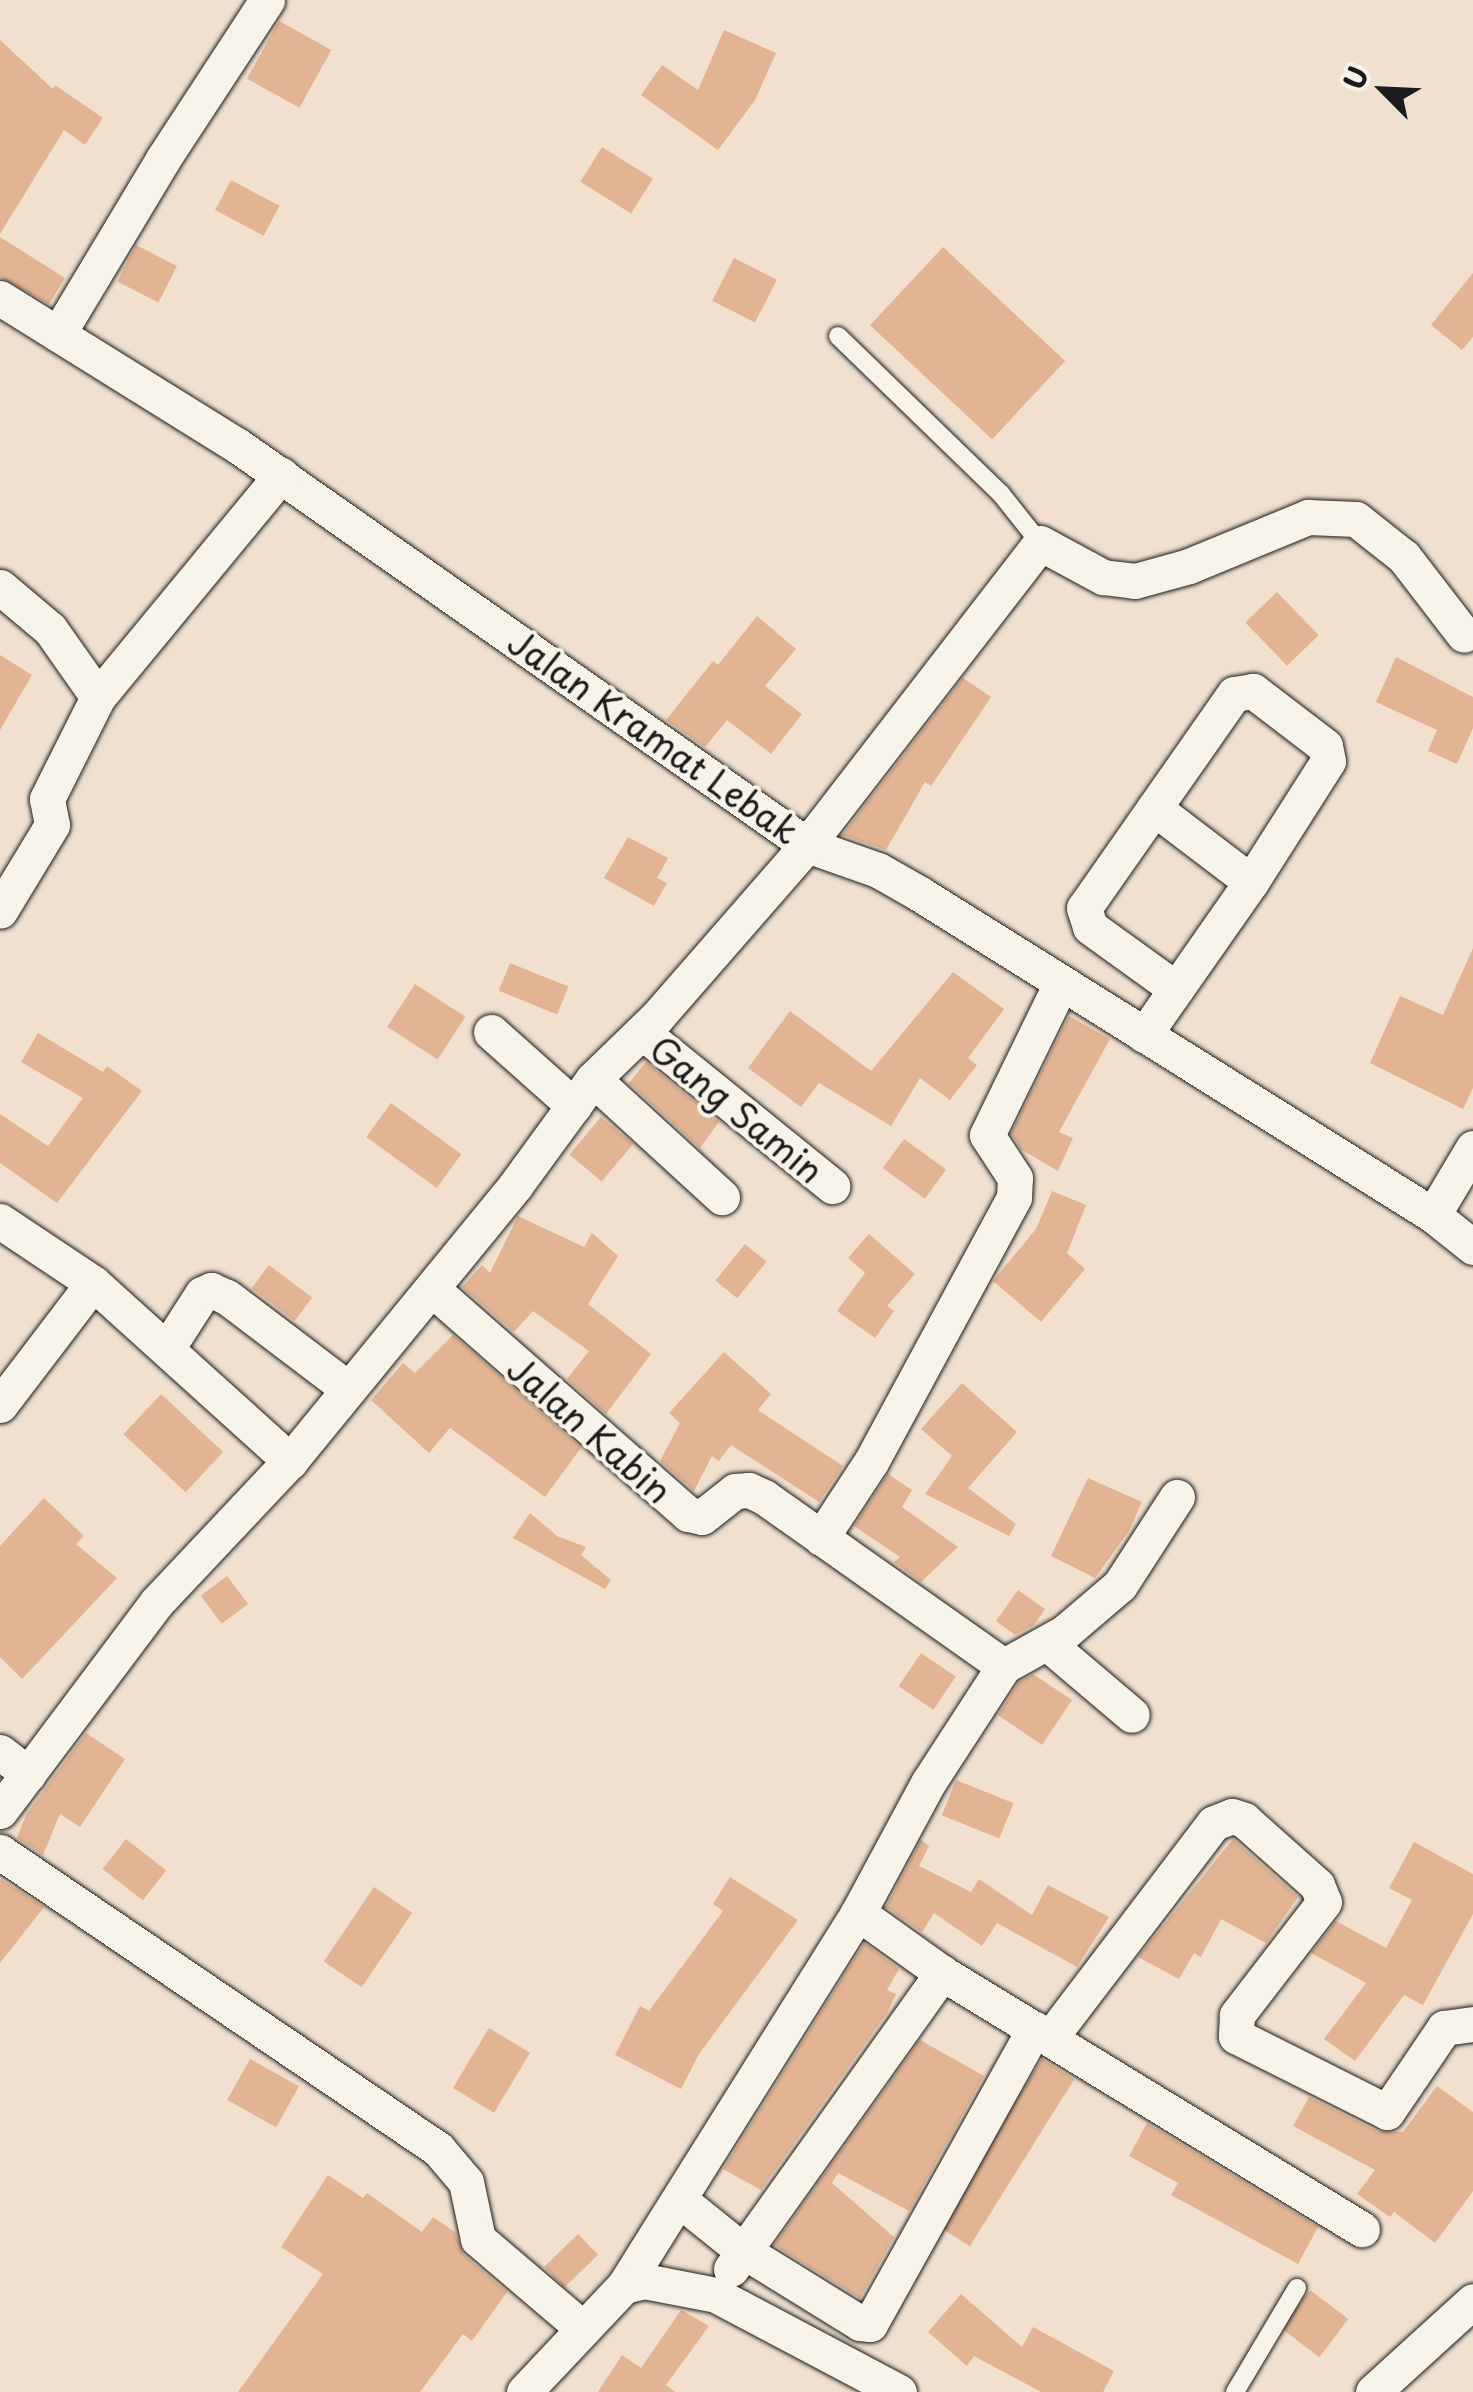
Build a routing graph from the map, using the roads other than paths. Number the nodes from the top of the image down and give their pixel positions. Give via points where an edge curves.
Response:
1 (267, 0) edge
2 (0, 298) edge
3 (58, 334) junction
4 (838, 336) dead end
5 (281, 476) junction
6 (1040, 543) junction
7 (0, 587) edge
8 (1464, 635) dead end
9 (98, 697) junction
10 (1154, 808) junction
11 (807, 845) junction
12 (1251, 882) junction
13 (3, 896) edge
14 (1061, 983) junction
15 (1176, 988) junction
16 (491, 1032) dead end
17 (642, 1032) junction
18 (1144, 1035) junction
19 (583, 1092) junction
20 (1473, 1148) edge
21 (832, 1186) dead end
22 (722, 1197) dead end
23 (1433, 1215) junction
24 (0, 1221) edge
25 (1473, 1247) edge
26 (93, 1283) junction
27 (432, 1289) junction
28 (168, 1347) junction
29 (348, 1388) junction
30 (0, 1405) edge
31 (290, 1461) junction
32 (1178, 1496) dead end
33 (821, 1538) junction
34 (1047, 1643) junction
35 (1004, 1666) junction
36 (1132, 1714) dead end
37 (14, 1763) edge
38 (0, 1811) edge
39 (0, 1852) edge
40 (858, 1913) junction
41 (942, 1973) junction
42 (1473, 2024) edge
43 (1042, 2034) junction
44 (681, 2202) junction
45 (1362, 2228) dead end
46 (742, 2250) junction
47 (624, 2286) junction
48 (1296, 2288) dead end
49 (716, 2295) junction
50 (1473, 2301) edge
51 (581, 2327) junction
52 (524, 2392) edge
53 (899, 2392) edge
54 (1235, 2392) edge
55 (1374, 2392) edge

1 - 3 street
2 - 3 street, Jalan Kramat Lebak
3 - 5 street, Jalan Kramat Lebak
4 - 6 lane via 1002,494
5 - 9 street
5 - 11 street, Jalan Kramat Lebak
6 - 8 street via 1103,577 1135,581 1308,517 1356,519 1404,557
6 - 11 street
7 - 9 street via 50,629
9 - 13 street via 47,799 52,826
10 - 12 street
10 - 12 street via 1234,694 1261,695 1325,746 1328,761
10 - 15 street via 1084,908 1090,927
11 - 14 street, Jalan Kramat Lebak via 878,870
11 - 17 street
12 - 15 street
14 - 18 street, Jalan Kramat Lebak
14 - 33 street via 987,1135 1015,1178 1014,1197 871,1462
15 - 18 street
16 - 19 street
17 - 19 street
17 - 21 street, Gang Samin
18 - 23 street, Jalan Kramat Lebak
19 - 22 street
19 - 27 street
20 - 23 street
23 - 25 street, Jalan Kramat Lebak
24 - 26 street
26 - 28 street
26 - 30 street
27 - 29 street
27 - 33 street, Jalan Kabin via 688,1514 702,1517 735,1491 750,1490
28 - 29 street via 211,1290
28 - 31 street
29 - 31 street
31 - 37 street
32 - 34 street via 1120,1585
33 - 35 street, Jalan Kabin
34 - 35 street
34 - 36 street
35 - 40 street via 928,1783
37 - 38 street
39 - 51 street via 438,2149 466,2182 478,2239
40 - 41 street
40 - 44 street
41 - 43 street
41 - 46 street
42 - 43 street via 1444,2028 1387,2112 1236,2036 1238,2015 1324,1902 1317,1885 1232,1816 1214,1823
43 - 45 street
43 - 46 street via 870,2324 860,2324
44 - 46 street
44 - 47 street
46 - 49 street
47 - 49 street via 663,2282
47 - 51 street
48 - 54 lane
49 - 53 street
50 - 55 street
51 - 52 street

